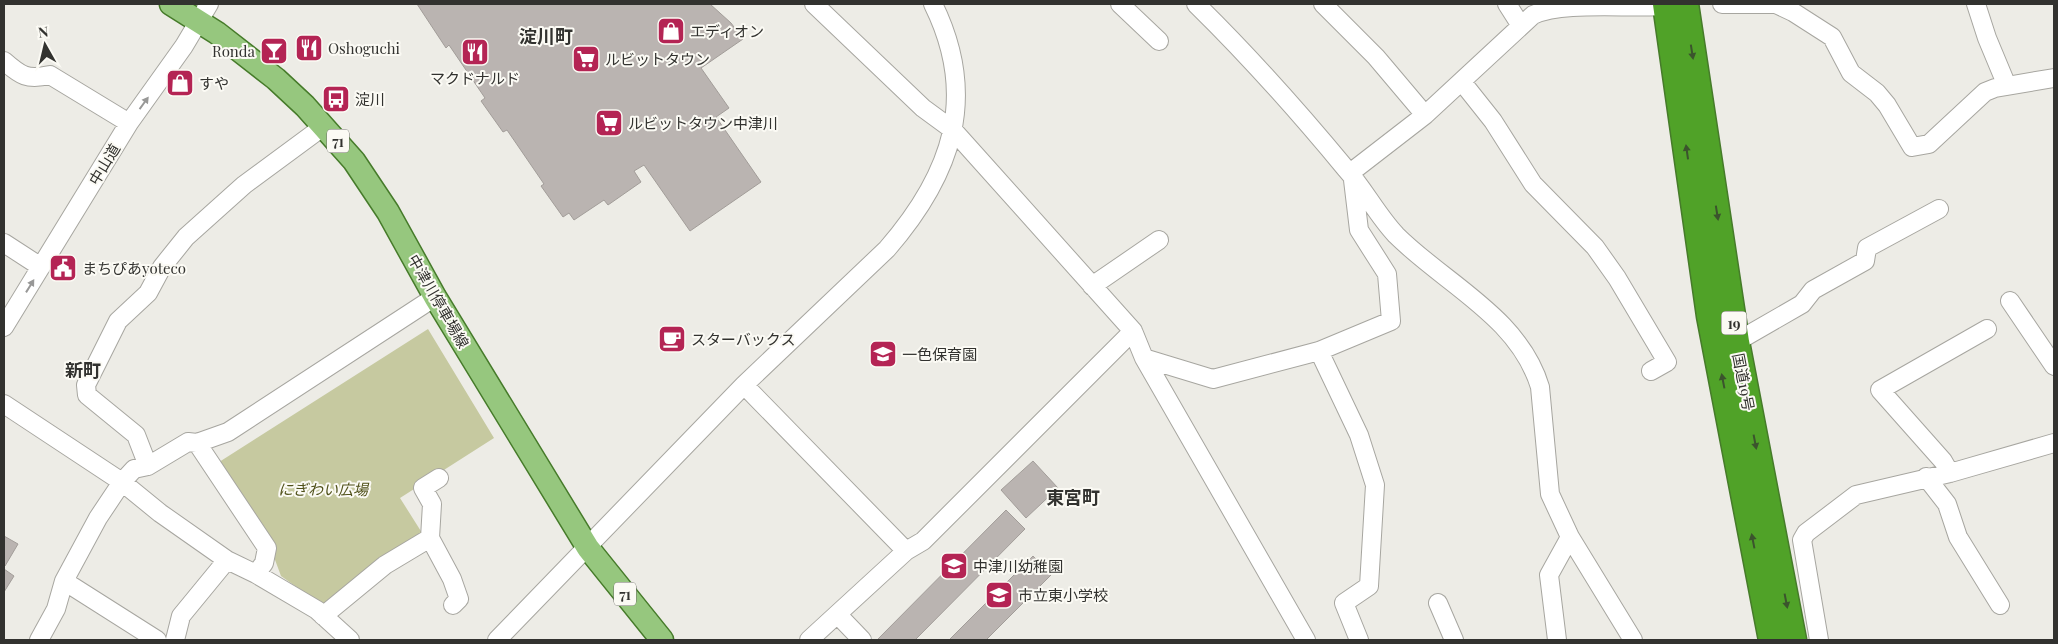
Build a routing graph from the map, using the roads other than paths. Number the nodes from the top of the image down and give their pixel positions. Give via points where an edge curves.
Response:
1 (171, 4) edge
2 (814, 4) edge
3 (933, 4) edge
4 (1120, 4) edge
5 (1196, 4) edge
6 (1323, 4) edge
7 (1507, 4) edge
8 (1675, 4) edge
9 (1722, 4) edge
10 (1976, 4) edge
11 (204, 13) edge
12 (1521, 26) junction
13 (1159, 41) dead end
14 (4, 61) edge
15 (2054, 78) edge
16 (1462, 82) junction
17 (2007, 86) junction
18 (1425, 115) junction
19 (129, 123) junction
20 (324, 126) junction
21 (953, 130) junction
22 (1352, 177) junction
23 (1939, 209) dead end
24 (1159, 240) dead end
25 (4, 243) edge
26 (41, 267) junction
27 (1092, 286) junction
28 (434, 297) junction
29 (2010, 301) dead end
30 (4, 327) edge
31 (1987, 329) dead end
32 (1133, 331) junction
33 (1736, 342) junction
34 (1319, 351) junction
35 (1144, 358) junction
36 (2054, 366) edge
37 (1650, 371) dead end
38 (744, 385) junction
39 (4, 404) edge
40 (197, 443) junction
41 (2054, 443) edge
42 (148, 466) junction
43 (1950, 473) junction
44 (1926, 477) junction
45 (440, 478) dead end
46 (122, 482) junction
47 (1570, 537) junction
48 (430, 538) junction
49 (588, 548) junction
50 (906, 551) junction
51 (227, 560) junction
52 (256, 574) junction
53 (64, 581) junction
54 (1438, 603) dead end
55 (453, 605) dead end
56 (2000, 605) dead end
57 (838, 615) junction
58 (323, 616) junction
59 (39, 640) edge
60 (157, 640) edge
61 (175, 640) edge
62 (350, 640) edge
63 (497, 640) edge
64 (662, 640) edge
65 (809, 640) edge
66 (862, 640) edge
67 (1306, 640) edge
68 (1359, 640) edge
69 (1454, 640) edge
70 (1557, 640) edge
71 (1633, 640) edge
72 (1772, 640) edge
73 (1793, 640) edge
74 (1819, 640) edge

1 - 11 main road, 中津川停車場線 / 71
2 - 21 street via 923,108
3 - 21 street via 944,26 955,63 957,91
4 - 13 street
5 - 22 street via 1299,112
6 - 18 street via 1376,57
7 - 12 street
8 - 12 street via 1545,7
8 -> 33 highway, 国道19号 / 19
72 -> 8 highway, 国道19号 / 19 via 1710,316
9 - 17 street via 1776,4 1832,37 1852,73 1878,93 1912,147 1929,144 1985,92
10 - 17 street
19 -> 11 street, 中山道
11 - 20 main road, 中津川停車場線 / 71
12 - 16 street
14 - 19 street via 21,76 50,75
15 - 17 street
16 - 18 street
16 - 37 street via 1493,121 1533,184 1595,247 1617,278 1667,362
18 - 22 street
19 - 26 street, 中山道
20 - 28 main road, 中津川停車場線 / 71 via 354,161 388,212
20 - 42 street via 244,186 186,238 162,267 148,293 118,321 86,385 87,395 136,435
21 - 27 street
21 - 38 street via 940,171 903,231
22 - 34 street via 1359,230 1387,274 1391,321
22 - 47 street via 1396,234 1498,321 1523,351 1540,386 1550,494
23 - 33 street via 1867,248 1865,261 1812,290 1802,304
24 - 27 street
25 - 26 street
30 -> 26 street, 中山道
27 - 32 street
28 - 40 street via 228,432
28 - 49 main road, 中津川停車場線 / 71
29 - 36 street
31 - 43 street via 1880,390
32 - 35 street
32 - 50 street via 924,541
33 -> 73 highway, 国道19号 / 19
34 - 35 street via 1213,379
34 - 68 street via 1359,435 1375,485 1369,586 1344,604
35 - 67 street
38 - 49 street
38 - 50 street
39 - 46 street
40 - 42 street via 188,442
40 - 52 street via 267,548 264,563
41 - 43 street
42 - 46 street via 134,469
43 - 44 street
44 - 56 street via 1947,504 1958,537
44 - 74 street via 1856,495 1802,540
45 - 48 street via 423,488 432,504
46 - 51 street
46 - 53 street via 98,518
47 - 70 street via 1549,575
47 - 71 street
48 - 55 street via 459,599
48 - 58 street via 385,565
49 - 63 street
49 - 64 main road, 中津川停車場線 / 71
50 - 57 street
51 - 52 street
51 - 61 street via 181,616
52 - 58 street
53 - 59 street via 56,609
53 - 60 street
54 - 69 street
57 - 65 street
57 - 66 street
58 - 62 street

